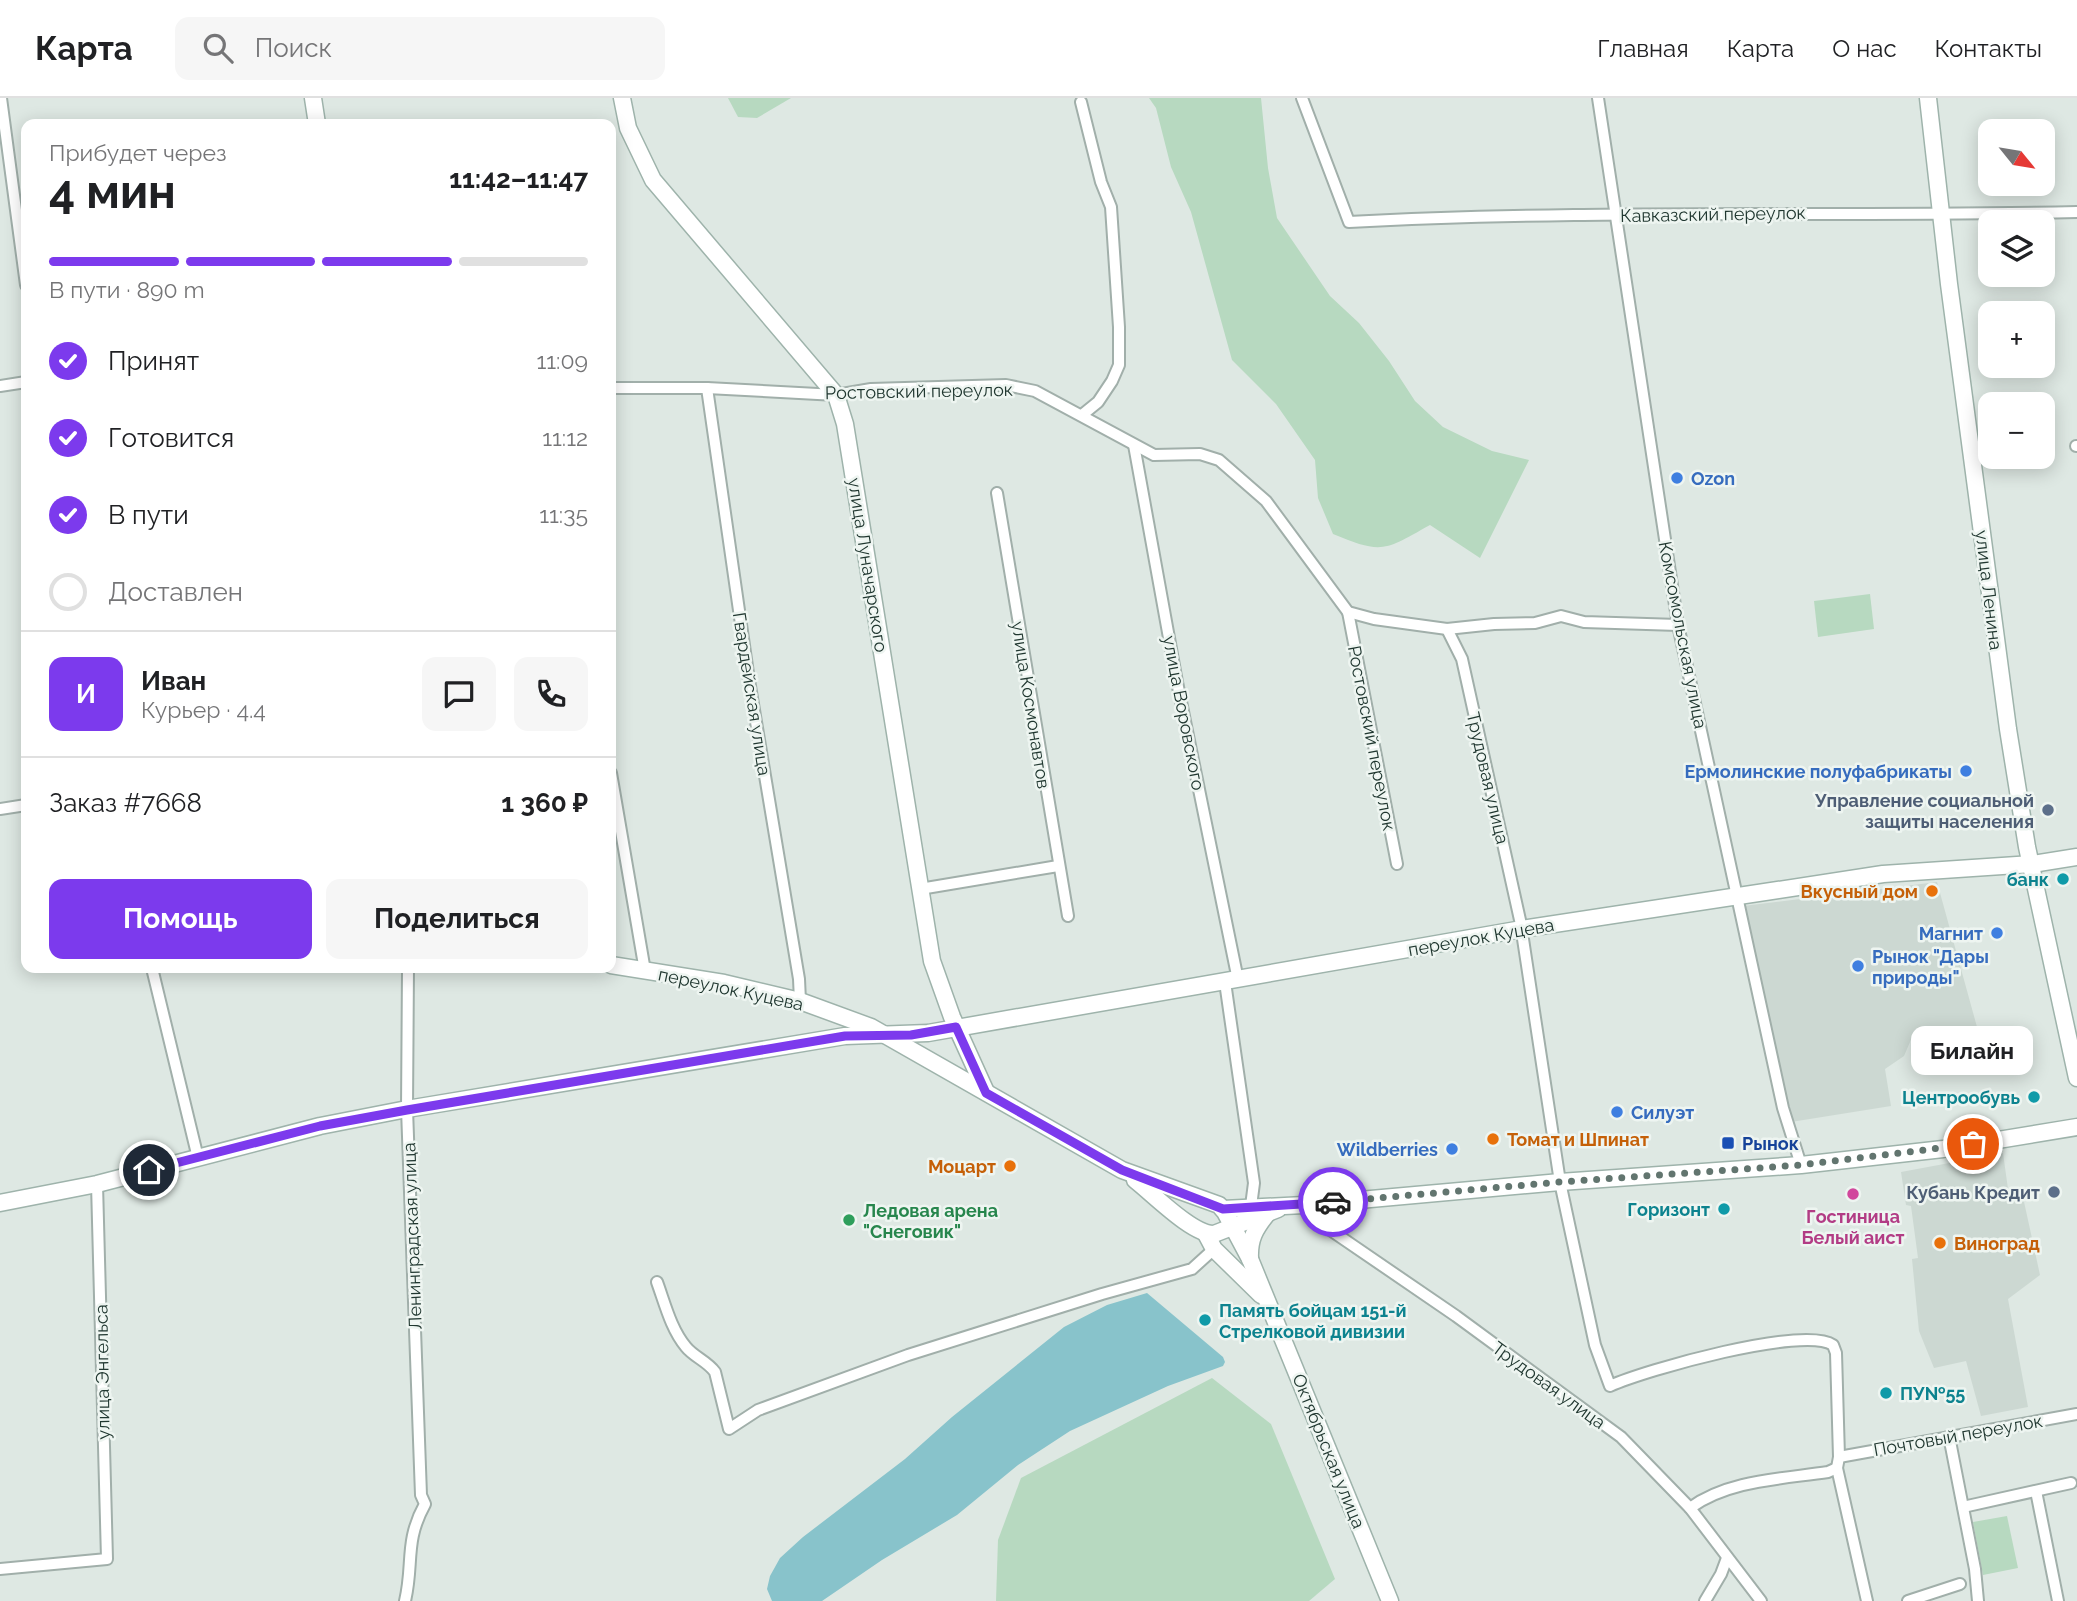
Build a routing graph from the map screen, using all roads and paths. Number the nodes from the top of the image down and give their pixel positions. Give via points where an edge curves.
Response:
1 (1, 98) edge
2 (313, 98) edge
3 (622, 98) edge
4 (1302, 98) edge
5 (1598, 98) edge
6 (1928, 98) edge
7 (1081, 102) dead end
8 (316, 119) edge
9 (2077, 212) edge
10 (1614, 215) junction
11 (1942, 215) junction
12 (21, 248) edge
13 (21, 383) edge
14 (0, 386) edge
15 (616, 388) edge
16 (707, 388) junction
17 (835, 395) junction
18 (1082, 415) junction
19 (1134, 445) junction
20 (996, 493) dead end
21 (1348, 612) junction
22 (1678, 625) junction
23 (1447, 629) junction
24 (616, 802) edge
25 (21, 806) edge
26 (0, 809) edge
27 (2077, 857) edge
28 (1397, 864) dead end
29 (2032, 864) junction
30 (1058, 866) junction
31 (920, 889) junction
32 (1737, 898) junction
33 (1068, 916) dead end
34 (1523, 934) junction
35 (616, 966) edge
36 (645, 971) junction
37 (153, 973) edge
38 (408, 973) edge
39 (1232, 981) junction
40 (800, 1000) junction
41 (956, 1027) junction
42 (888, 1035) junction
43 (2077, 1078) edge
44 (986, 1093) junction
45 (407, 1110) junction
46 (2077, 1127) edge
47 (198, 1158) junction
48 (1801, 1165) junction
49 (1122, 1170) junction
50 (1560, 1182) junction
51 (97, 1184) junction
52 (0, 1203) edge
53 (1304, 1205) junction
54 (1251, 1206) junction
55 (1283, 1206) junction
56 (1267, 1214) junction
57 (1217, 1222) junction
58 (1214, 1249) junction
59 (1250, 1259) junction
60 (657, 1282) dead end
61 (1268, 1302) junction
62 (2077, 1414) edge
63 (1949, 1436) junction
64 (1838, 1462) junction
65 (2071, 1483) dead end
66 (2036, 1491) junction
67 (1963, 1507) junction
68 (1690, 1508) junction
69 (1727, 1558) junction
70 (0, 1569) edge
71 (1960, 1584) dead end
72 (1933, 1597) edge
73 (1913, 1600) edge
74 (405, 1601) edge
75 (1390, 1601) edge
76 (1705, 1601) edge
77 (1761, 1601) edge
78 (1867, 1601) edge
79 (1978, 1601) edge
80 (2058, 1601) edge

1 - 12 street
2 - 8 street
3 - 17 street, улица Луначарского via 628,128 653,180
4 - 10 street, Кавказский переулок via 1349,222
5 - 10 street, Комсомольская улица
6 - 11 street, улица Ленина
7 - 18 street via 1111,207 1119,327 1119,365 1112,382
9 - 11 street, Кавказский переулок
10 - 11 street, Кавказский переулок
10 - 22 street, Комсомольская улица
11 - 29 street, улица Ленина via 1998,661
13 - 14 street
15 - 16 street, Ростовский переулок
16 - 17 street, Ростовский переулок
16 - 40 street, Гвардейская улица
17 - 18 street, Ростовский переулок via 871,389 1006,385 1035,391
17 - 31 street, улица Луначарского via 845,424
18 - 19 street, Ростовский переулок
19 - 21 street, Ростовский переулок via 1154,455 1200,454 1219,460 1266,501
19 - 39 street, улица Воровского
20 - 30 street, улица Космонавтов
21 - 23 street, Ростовский переулок
21 - 28 street, Ростовский переулок
22 - 23 street, Ростовский переулок via 1584,622 1561,616 1535,623
22 - 32 street, Комсомольская улица
23 - 34 street, Трудовая улица via 1462,659
24 - 36 street
25 - 26 street
27 - 29 street, переулок Куцева
29 - 32 street, переулок Куцева via 1883,874
29 - 43 street, улица Ленина
30 - 31 street
30 - 33 street, улица Космонавтов
31 - 41 street, улица Луначарского via 933,961
32 - 34 street, переулок Куцева
32 - 48 street, Комсомольская улица via 1783,1108
34 - 39 street, переулок Куцева
34 - 50 street, Трудовая улица
35 - 36 street, переулок Куцева
36 - 40 street, переулок Куцева
37 - 47 street
38 - 45 street, Ленинградская улица
39 - 41 street, переулок Куцева
39 - 54 street, улица Воровского via 1254,1183
40 - 42 street, переулок Куцева
41 - 42 street, переулок Куцева
41 - 44 street, улица Луначарского
42 - 44 street
42 - 45 street, переулок Куцева via 845,1036
44 - 49 street
45 - 47 street, переулок Куцева via 320,1126
45 - 74 street, Ленинградская улица via 421,1495 425,1504 410,1545
46 - 48 street via 1943,1149
47 - 51 street, переулок Куцева
48 - 50 street
49 - 57 street
49 - 57 street
50 - 53 street
50 - 64 street, Трудовая улица via 1595,1345 1611,1386 1682,1362 1774,1343 1828,1341 1836,1353
51 - 52 street, переулок Куцева
51 - 70 street, улица Энгельса via 107,1559
53 - 55 street
53 - 68 street, Трудовая улица via 1323,1225 1620,1437
54 - 55 street
54 - 57 street
55 - 56 street
56 - 57 street
56 - 59 street via 1252,1235
57 - 58 street, Октябрьская улица
57 - 59 street, Октябрьская улица
58 - 60 street via 1192,1269 908,1355 758,1410 729,1429 715,1372 687,1350
58 - 61 street, Октябрьская улица
59 - 61 street, Октябрьская улица
61 - 75 street, Октябрьская улица
62 - 63 street, Почтовый переулок
63 - 64 street, Почтовый переулок
63 - 67 street
64 - 68 street, Почтовый переулок via 1828,1472 1741,1486
64 - 78 street
65 - 66 street
66 - 67 street
66 - 80 street
67 - 79 street
68 - 69 street, Трудовая улица
69 - 76 street
69 - 77 street, Трудовая улица
71 - 72 street
72 - 73 street

